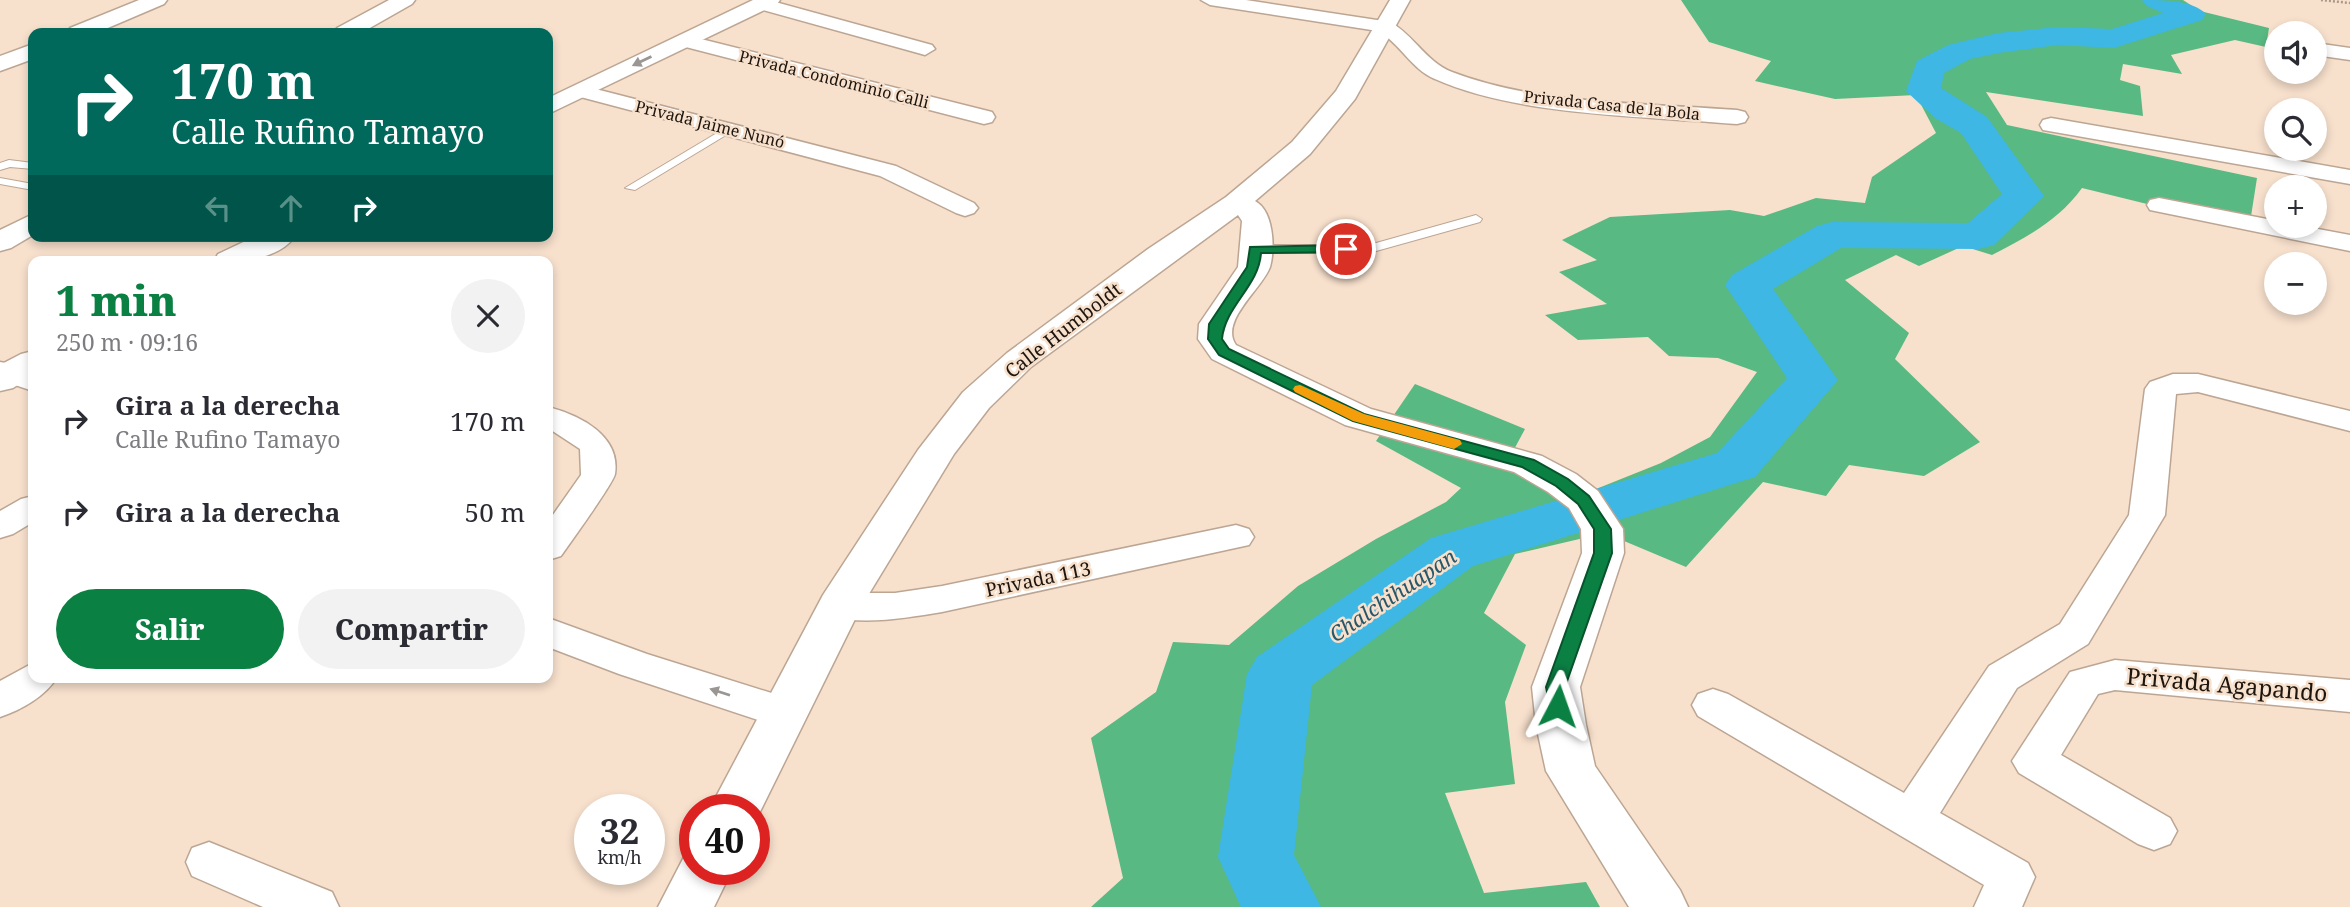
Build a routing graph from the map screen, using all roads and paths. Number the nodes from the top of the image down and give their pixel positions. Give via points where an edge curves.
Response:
1 (157, 0) edge
2 (427, 0) edge
3 (1209, 0) edge
4 (1399, 0) edge
5 (2322, 0) edge
6 (766, 2) edge
7 (2350, 3) edge
8 (399, 7) edge
9 (1383, 26) junction
10 (90, 28) edge
11 (355, 28) edge
12 (373, 28) edge
13 (685, 41) junction
14 (925, 49) dead end
15 (2327, 51) edge
16 (28, 53) edge
17 (2350, 54) edge
18 (0, 64) edge
19 (580, 91) junction
20 (553, 104) edge
21 (984, 117) dead end
22 (1737, 117) dead end
23 (2051, 125) dead end
24 (731, 129) junction
25 (28, 165) edge
26 (0, 167) edge
27 (2350, 177) edge
28 (0, 181) edge
29 (28, 186) edge
30 (631, 188) dead end
31 (1236, 203) junction
32 (2159, 205) dead end
33 (965, 208) dead end
34 (28, 212) edge
35 (1476, 219) dead end
36 (28, 226) edge
37 (0, 227) edge
38 (0, 242) edge
39 (268, 242) edge
40 (2350, 243) edge
41 (1255, 250) junction
42 (239, 256) edge
43 (553, 419) edge
44 (2350, 421) edge
45 (28, 510) edge
46 (0, 526) edge
47 (1236, 537) dead end
48 (553, 541) edge
49 (839, 606) junction
50 (553, 634) edge
51 (28, 683) edge
52 (2350, 696) edge
53 (0, 701) edge
54 (1713, 705) dead end
55 (785, 713) junction
56 (743, 794) edge
57 (1912, 819) junction
58 (2154, 831) dead end
59 (209, 862) dead end
60 (697, 885) edge
61 (315, 907) edge
62 (686, 907) edge
63 (1660, 907) edge
64 (1998, 907) edge

1 - 10 street
2 - 8 street
3 - 9 street
4 - 9 street, Calle Humboldt
5 - 7 path
6 - 13 street
6 - 14 street
8 - 11 street
8 - 12 street
9 - 22 street, Privada Casa de la Bola via 1397,32 1424,66 1472,84 1529,98
9 - 31 street, Calle Humboldt via 1327,120
13 -> 19 street
13 - 21 street, Privada Condominio Calli
15 - 17 street
16 - 18 street
19 - 20 street
19 - 24 street, Privada Jaime Nunó
23 - 27 street
24 - 30 lane
24 - 33 street, Privada Jaime Nunó via 888,171
25 - 26 lane
28 - 29 lane
31 - 41 street via 1252,211 1257,221
31 - 49 street, Calle Humboldt via 1019,360 976,400 937,450
32 - 40 street
34 - 37 street
35 - 41 lane via 1369,249
36 - 38 street
39 - 42 street
41 - 63 street via 1254,267 1216,324 1215,339 1224,352 1358,417 1528,464 1584,500 1602,529 1603,553 1556,687 1561,725 1571,771
43 - 48 street via 596,446 598,475
44 - 57 street via 2198,383 2172,383 2161,389 2147,516 2074,634 2003,677
45 - 46 street
47 - 49 street, Privada 113 via 942,599 895,606
49 - 55 street, Calle Humboldt
55 -> 50 street
51 - 53 street
52 - 58 street, Privada Agapando via 2115,675 2084,683 2034,761
54 - 57 street
55 - 56 street, Calle Humboldt
57 - 64 street via 2011,877
59 - 61 street
60 - 62 street

